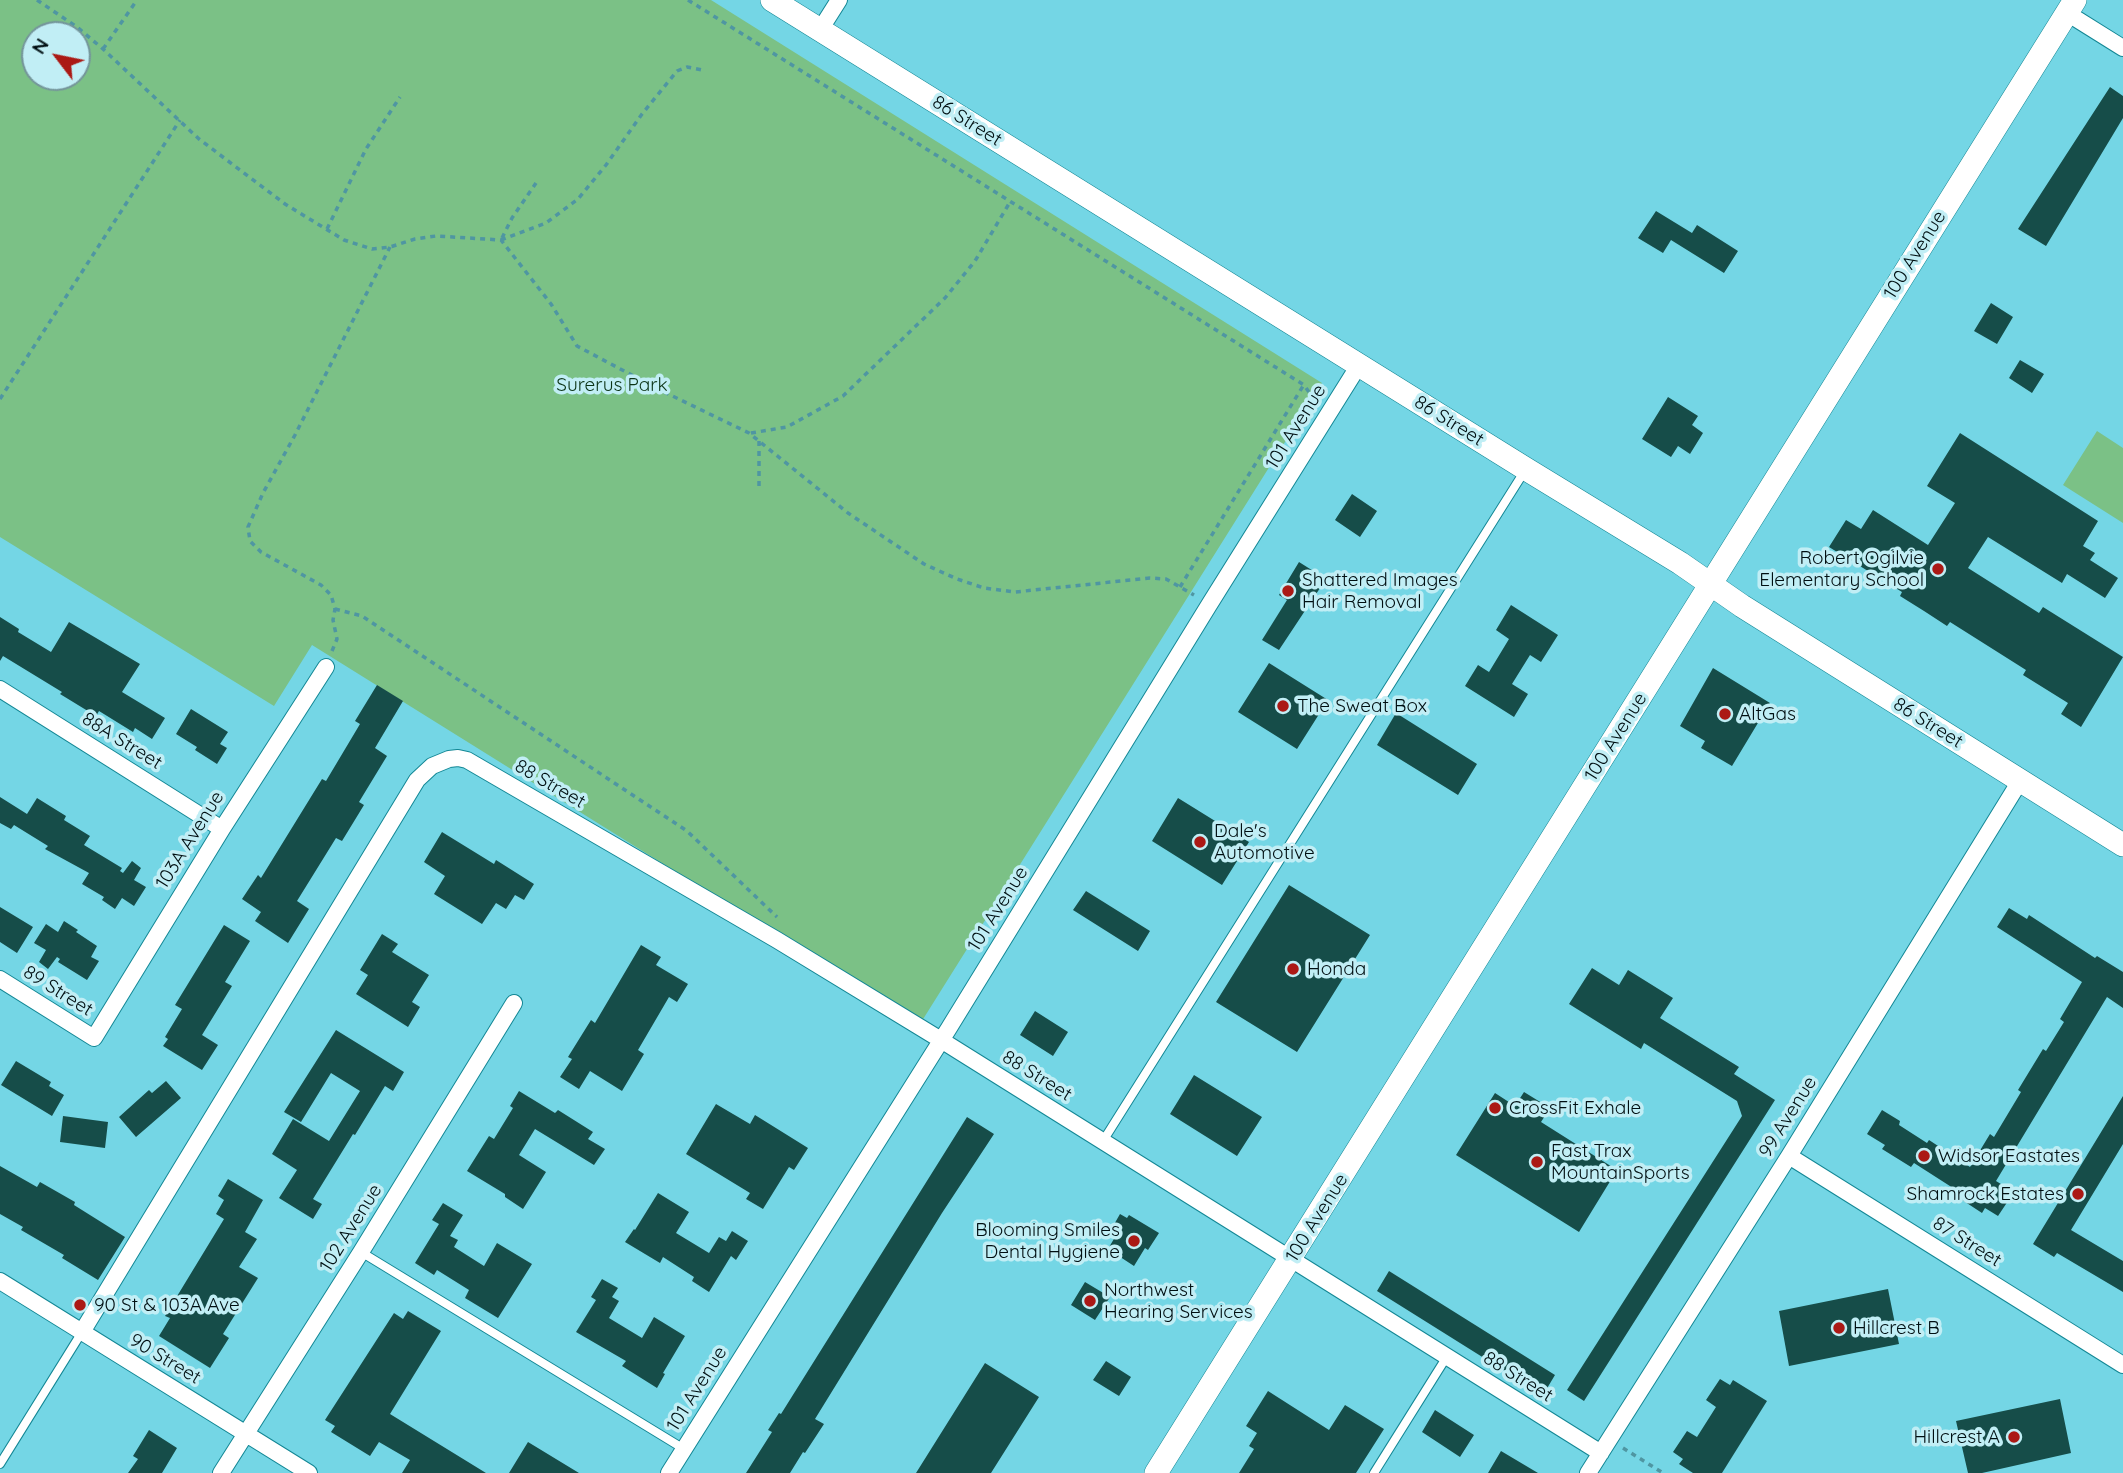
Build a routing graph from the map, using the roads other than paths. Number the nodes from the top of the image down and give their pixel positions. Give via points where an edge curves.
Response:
1 (772, 0) edge
2 (839, 0) edge
3 (2071, 6) edge
4 (820, 30) junction
5 (2123, 48) edge
6 (1359, 365) junction
7 (1525, 469) junction
8 (1711, 584) junction
9 (326, 667) road end
10 (0, 689) edge
11 (2020, 781) junction
12 (222, 829) junction
13 (2123, 845) edge
14 (0, 979) edge
15 (514, 1003) dead end
16 (93, 1038) joint
17 (941, 1040) junction
18 (1103, 1142) junction
19 (1789, 1156) junction
20 (362, 1252) junction
21 (1291, 1260) junction
22 (0, 1280) edge
23 (82, 1332) junction
24 (1446, 1358) junction
25 (2123, 1364) edge
26 (246, 1433) junction
27 (1605, 1446) junction
28 (684, 1449) junction
29 (0, 1464) edge
30 (221, 1473) edge
31 (309, 1473) edge
32 (669, 1473) edge
33 (1156, 1473) edge
34 (1374, 1473) edge
35 (1588, 1473) edge

1 - 4 main road, 86 Street
2 - 4 street
3 - 5 street
3 - 8 main road, 100 Avenue
4 - 6 main road, 86 Street
6 - 7 main road, 86 Street
6 - 17 street, 101 Avenue
7 - 8 main road, 86 Street
7 - 18 lane
8 - 11 main road, 86 Street
8 - 21 main road, 100 Avenue
9 - 12 street, 103A Avenue
10 - 12 street, 88A Street
11 - 13 main road, 86 Street
11 - 19 street, 99 Avenue
12 - 16 street, 103A Avenue
14 - 16 street, 89 Street
15 - 20 street, 102 Avenue
17 - 18 street, 88 Street
17 - 23 street, 88 Street via 467,760 441,762 417,780
17 - 28 street, 101 Avenue
18 - 21 street, 88 Street
19 - 25 street, 87 Street
19 - 27 street, 99 Avenue
20 - 26 street, 102 Avenue
20 - 28 lane
21 - 24 street, 88 Street
21 - 33 main road, 100 Avenue
22 - 23 street, 90 Street
23 - 26 street, 90 Street
23 - 29 lane
24 - 27 street, 88 Street
24 - 34 lane
26 - 30 street, 102 Avenue
26 - 31 street, 90 Street
27 - 35 street, 99 Avenue
28 - 32 street, 101 Avenue

